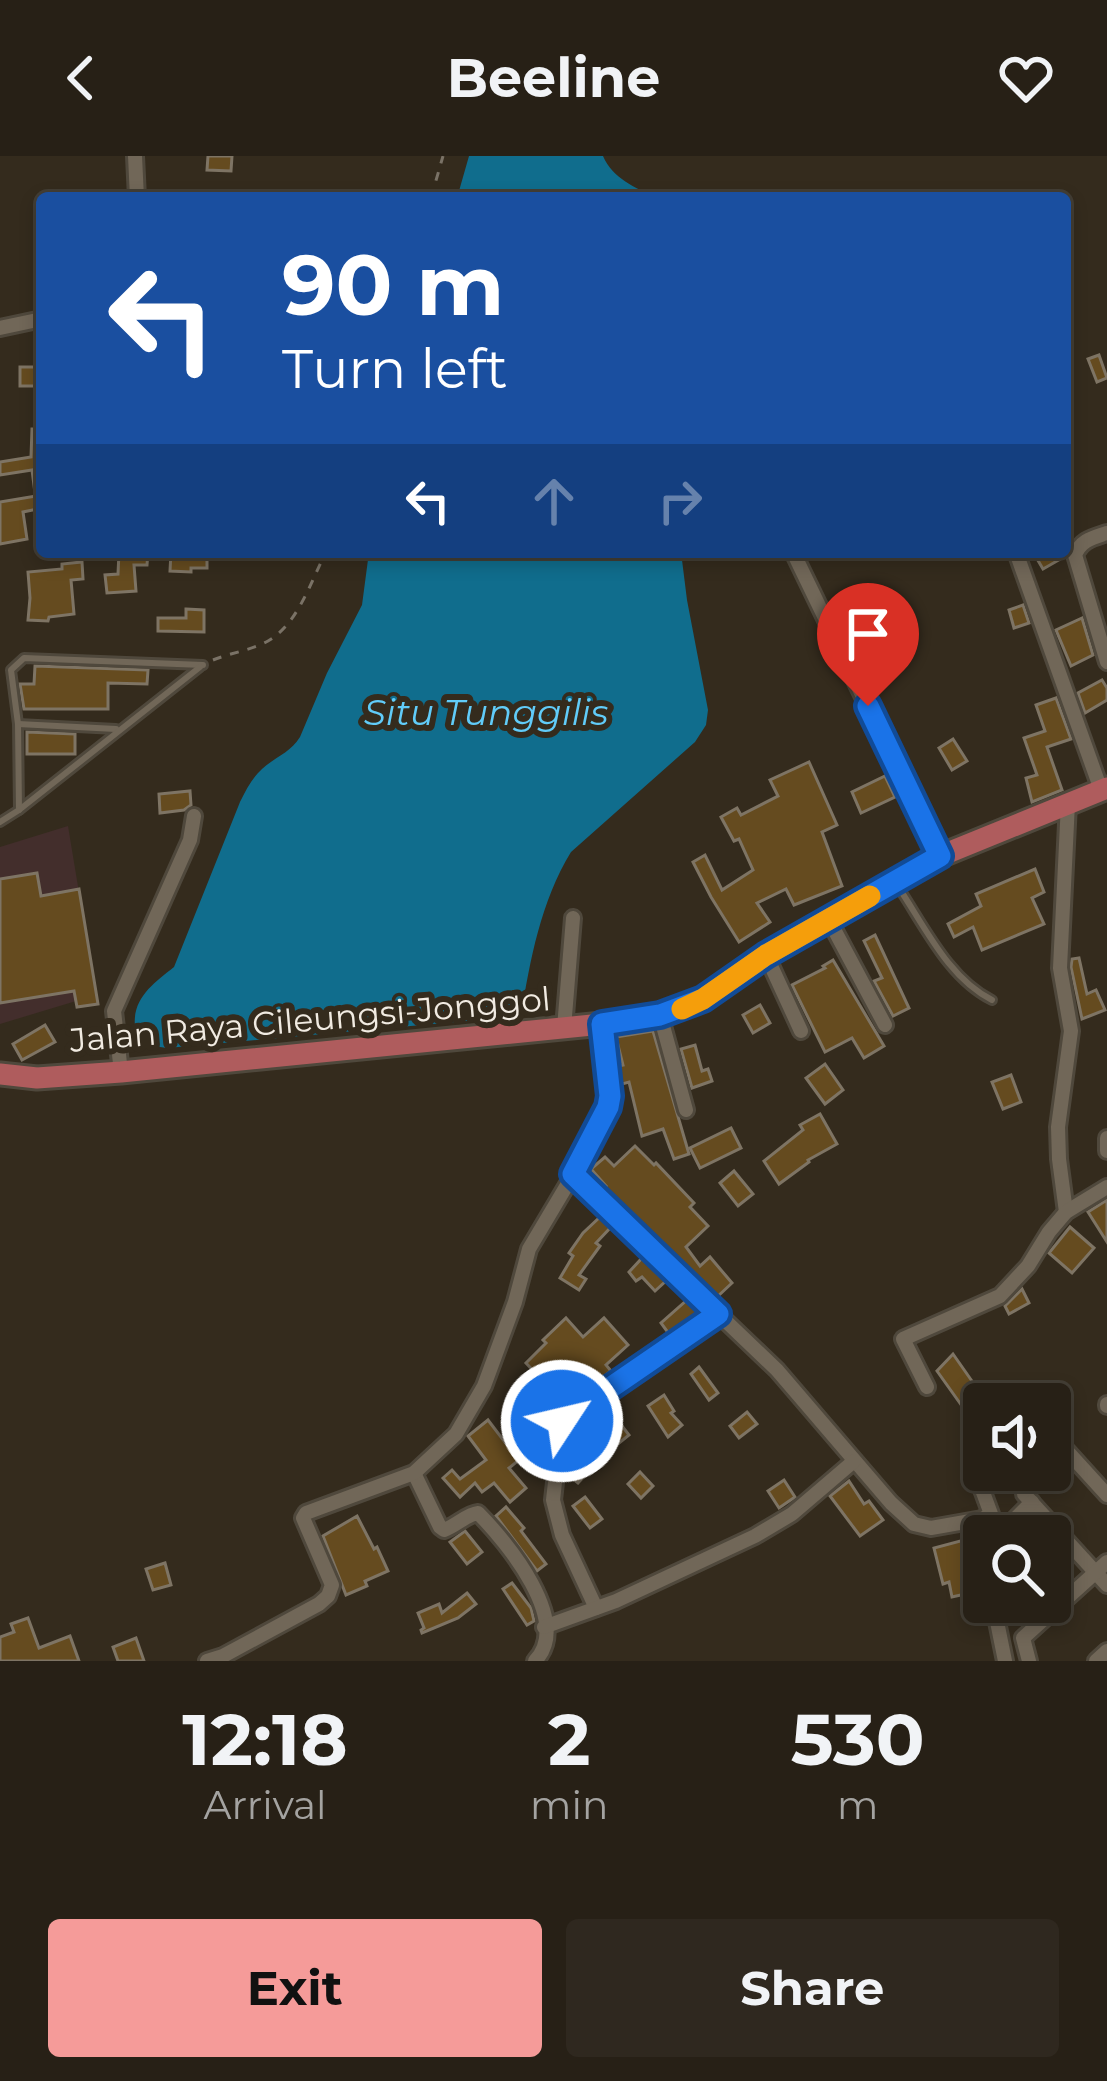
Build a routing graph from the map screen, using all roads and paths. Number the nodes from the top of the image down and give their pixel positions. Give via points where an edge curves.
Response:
1 (135, 156) edge
2 (443, 156) edge
3 (137, 192) edge
4 (433, 192) edge
5 (36, 320) edge
6 (0, 328) edge
7 (1107, 533) edge
8 (323, 558) edge
9 (796, 558) edge
10 (1018, 558) edge
11 (1107, 662) edge
12 (203, 665) junction
13 (18, 724) junction
14 (119, 729) junction
15 (1104, 789) edge
16 (1067, 803) junction
17 (20, 811) junction
18 (194, 817) dead end
19 (0, 822) edge
20 (940, 856) junction
21 (895, 882) junction
22 (573, 918) dead end
23 (828, 918) junction
24 (766, 955) junction
25 (992, 1000) dead end
26 (660, 1015) junction
27 (602, 1024) junction
28 (885, 1025) dead end
29 (564, 1028) junction
30 (801, 1031) dead end
31 (121, 1072) junction
32 (0, 1074) edge
33 (686, 1111) dead end
34 (1107, 1138) edge
35 (1107, 1151) edge
36 (573, 1174) junction
37 (1107, 1186) edge
38 (1066, 1212) junction
39 (718, 1314) junction
40 (928, 1387) dead end
41 (1071, 1455) edge
42 (854, 1461) junction
43 (414, 1473) junction
44 (1107, 1495) edge
45 (1015, 1515) edge
46 (1046, 1515) edge
47 (963, 1522) edge
48 (1071, 1539) edge
49 (1101, 1568) edge
50 (1107, 1585) edge
51 (1071, 1590) edge
52 (596, 1608) junction
53 (997, 1623) edge
54 (1035, 1623) edge
55 (544, 1627) junction
56 (1107, 1651) edge
57 (207, 1661) edge
58 (535, 1661) edge
59 (1005, 1661) edge
60 (1029, 1661) edge
61 (1096, 1661) edge

1 - 3 street
2 - 4 path
5 - 6 street
7 - 11 street via 1087,539 1075,555
8 - 12 path via 278,634
9 - 20 street
10 - 15 street
12 - 13 lane via 24,658 11,670
12 - 14 lane
13 - 14 lane
13 - 17 lane
14 - 17 lane
15 - 16 main road, Jalan Raya Cileungsi-Jonggol
16 - 20 main road, Jalan Raya Cileungsi-Jonggol
16 - 38 street via 1060,968 1071,1030 1058,1127
17 - 19 lane
18 - 31 street via 114,1011
20 - 21 main road, Jalan Raya Cileungsi-Jonggol
21 - 23 main road, Jalan Raya Cileungsi-Jonggol
21 - 25 lane via 960,978
22 - 29 street
23 - 24 main road, Jalan Raya Cileungsi-Jonggol
23 - 28 street
24 - 26 main road, Jalan Raya Cileungsi-Jonggol via 703,999
24 - 30 street
26 - 27 main road, Jalan Raya Cileungsi-Jonggol
26 - 33 street
27 - 29 main road, Jalan Raya Cileungsi-Jonggol
27 - 36 street via 608,1107
29 - 31 main road, Jalan Raya Cileungsi-Jonggol
31 - 32 main road, Jalan Raya Cileungsi-Jonggol
34 - 35 street
36 - 39 street
36 - 43 street via 529,1249 484,1386 456,1434
37 - 38 street
38 - 40 street via 1000,1296 903,1339
39 - 42 street via 778,1370
39 - 52 street via 562,1421 554,1500
41 - 44 street
42 - 47 street via 914,1524
42 - 52 street via 755,1537
43 - 55 street via 440,1527 473,1513 483,1518 531,1582
43 - 57 street via 306,1513 332,1585 328,1596
45 - 46 street via 1028,1498
48 - 49 street
49 - 50 street
49 - 51 street
52 - 55 street
53 - 59 street
54 - 60 street via 1023,1638
55 - 58 street
56 - 61 street

